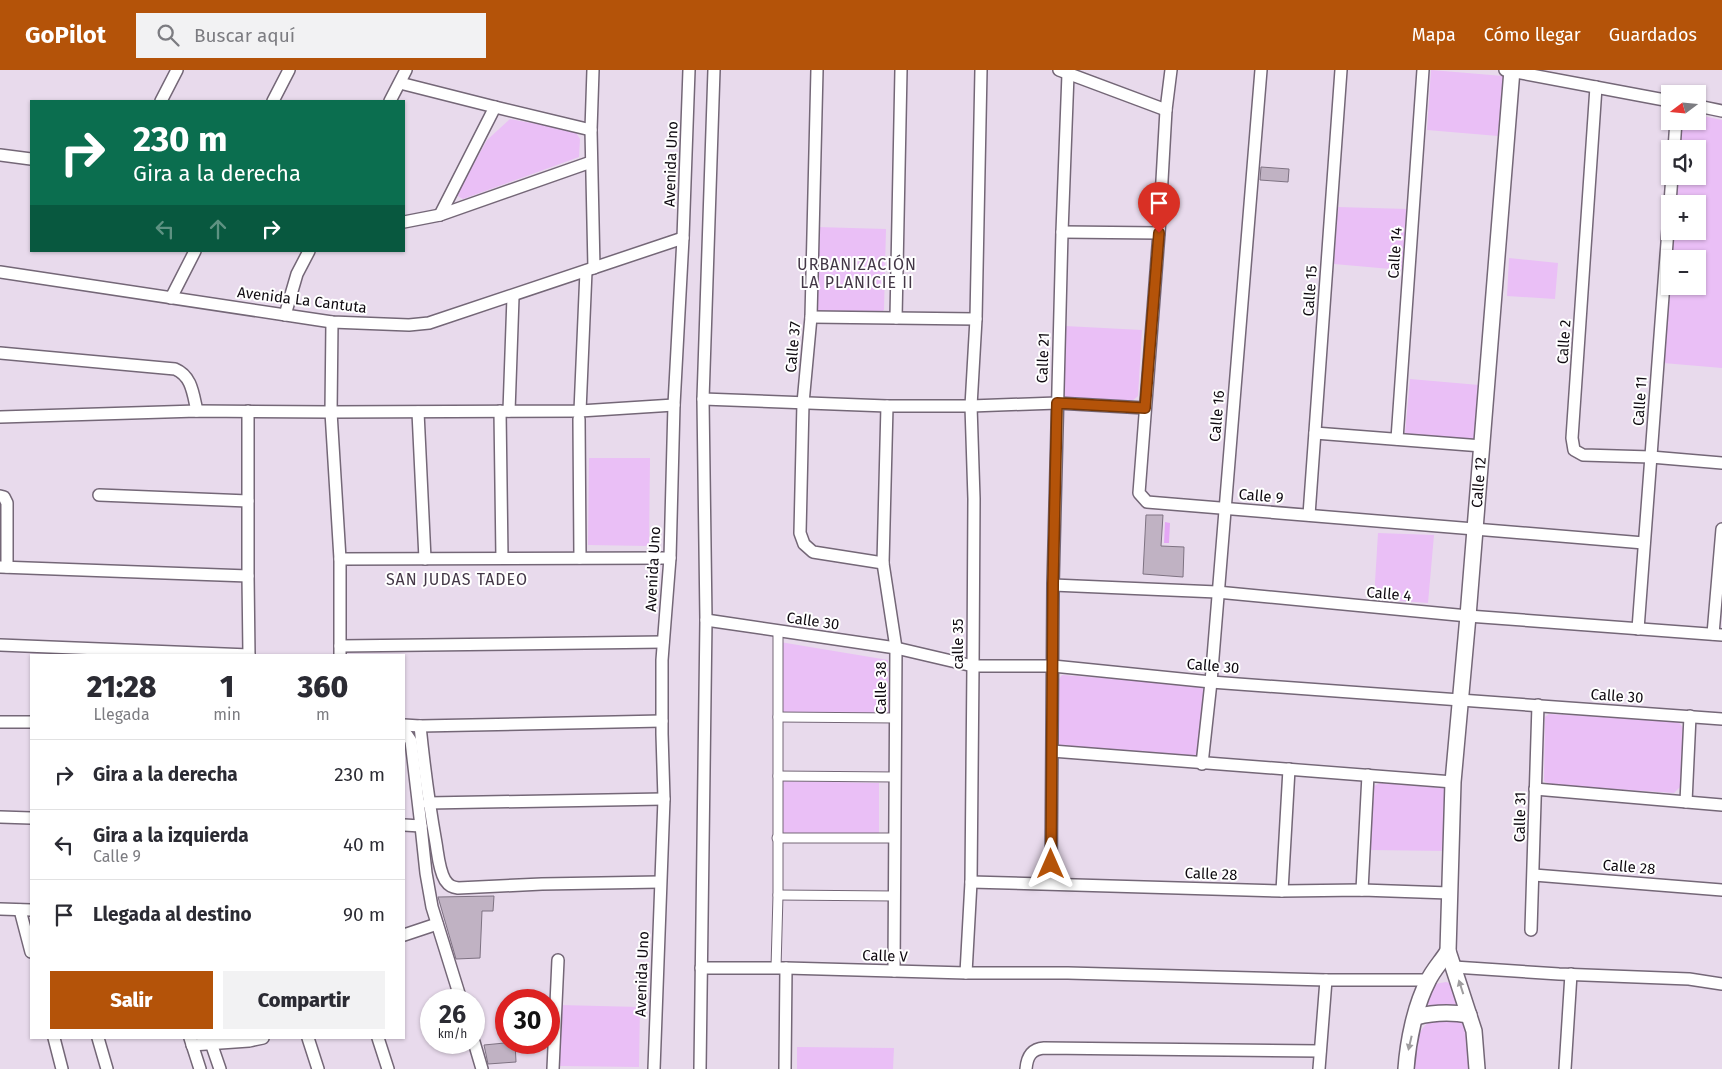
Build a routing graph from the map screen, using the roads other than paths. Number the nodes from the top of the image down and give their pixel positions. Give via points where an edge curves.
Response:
1 (177, 70) edge
2 (289, 70) edge
3 (406, 70) edge
4 (593, 70) edge
5 (689, 70) edge
6 (714, 70) edge
7 (817, 70) edge
8 (901, 70) edge
9 (982, 70) edge
10 (1171, 70) edge
11 (1261, 70) edge
12 (1341, 70) edge
13 (1423, 70) edge
14 (1505, 70) edge
15 (1512, 70) edge
16 (1064, 72) edge
17 (400, 83) junction
18 (1596, 87) junction
19 (1661, 99) edge
20 (161, 100) edge
21 (274, 100) edge
22 (391, 100) edge
23 (495, 108) junction
24 (1706, 108) edge
25 (1166, 110) junction
26 (1722, 111) edge
27 (591, 130) junction
28 (0, 155) edge
29 (30, 159) edge
30 (591, 162) junction
31 (1671, 185) edge
32 (440, 215) junction
33 (405, 222) edge
34 (1062, 232) junction
35 (1159, 233) junction
36 (683, 238) junction
37 (194, 252) edge
38 (308, 252) edge
39 (590, 270) junction
40 (0, 272) edge
41 (513, 297) junction
42 (171, 298) junction
43 (285, 315) junction
44 (811, 317) junction
45 (896, 318) junction
46 (976, 319) junction
47 (332, 322) junction
48 (0, 353) edge
49 (703, 399) junction
50 (803, 403) junction
51 (1057, 403) junction
52 (674, 405) junction
53 (888, 406) junction
54 (971, 406) junction
55 (1145, 408) junction
56 (197, 411) junction
57 (248, 411) junction
58 (505, 411) junction
59 (331, 412) junction
60 (418, 412) junction
61 (580, 415) junction
62 (0, 418) edge
63 (1315, 433) junction
64 (1396, 439) junction
65 (1482, 446) junction
66 (1651, 457) junction
67 (1722, 463) edge
68 (99, 495) dead end
69 (0, 496) edge
70 (248, 501) junction
71 (1224, 508) junction
72 (1308, 515) junction
73 (1475, 529) junction
74 (1722, 529) edge
75 (1644, 543) junction
76 (502, 558) junction
77 (580, 558) junction
78 (670, 558) junction
79 (340, 559) junction
80 (425, 559) junction
81 (883, 563) junction
82 (4, 566) edge
83 (248, 576) junction
84 (1053, 584) junction
85 (1217, 592) junction
86 (1468, 616) junction
87 (706, 620) junction
88 (1638, 629) junction
89 (778, 631) junction
90 (1718, 635) edge
91 (663, 642) junction
92 (0, 645) edge
93 (896, 648) junction
94 (340, 651) edge
95 (224, 654) edge
96 (249, 654) edge
97 (973, 666) junction
98 (1053, 666) junction
99 (1211, 682) junction
100 (1460, 700) junction
101 (1538, 705) junction
102 (1690, 716) junction
103 (778, 717) junction
104 (896, 718) junction
105 (1722, 718) edge
106 (662, 721) junction
107 (0, 722) edge
108 (30, 722) edge
109 (405, 725) edge
110 (420, 726) junction
111 (405, 735) edge
112 (1052, 751) junction
113 (1202, 764) junction
114 (1289, 769) junction
115 (1368, 775) junction
116 (778, 776) junction
117 (895, 776) junction
118 (1452, 782) junction
119 (1535, 789) junction
120 (664, 799) junction
121 (428, 802) junction
122 (1686, 802) junction
123 (1722, 805) edge
124 (0, 817) edge
125 (30, 818) edge
126 (405, 825) edge
127 (421, 826) junction
128 (777, 838) junction
129 (895, 838) junction
130 (438, 856) junction
131 (425, 858) junction
132 (1534, 874) junction
133 (660, 882) junction
134 (971, 882) junction
135 (1051, 883) junction
136 (1362, 890) junction
137 (1722, 890) edge
138 (1282, 891) junction
139 (1449, 893) junction
140 (778, 895) junction
141 (894, 896) junction
142 (0, 910) edge
143 (26, 910) edge
144 (438, 924) junction
145 (1531, 930) dead end
146 (405, 935) edge
147 (30, 944) edge
148 (1448, 951) junction
149 (558, 960) dead end
150 (1454, 967) junction
151 (700, 968) junction
152 (781, 968) junction
153 (894, 971) junction
154 (966, 973) junction
155 (1571, 974) junction
156 (1326, 980) junction
157 (1428, 980) junction
158 (1722, 984) edge
159 (458, 989) edge
160 (1469, 1015) junction
161 (1416, 1017) junction
162 (54, 1039) edge
163 (98, 1039) edge
164 (246, 1039) edge
165 (308, 1039) edge
166 (378, 1039) edge
167 (191, 1041) edge
168 (211, 1041) edge
169 (1320, 1051) junction
170 (478, 1054) edge
171 (62, 1069) edge
172 (107, 1069) edge
173 (200, 1069) edge
174 (220, 1069) edge
175 (318, 1069) edge
176 (388, 1069) edge
177 (482, 1069) edge
178 (553, 1069) edge
179 (654, 1069) edge
180 (700, 1069) edge
181 (785, 1069) edge
182 (1026, 1069) edge
183 (1319, 1069) edge
184 (1406, 1069) edge
185 (1477, 1069) edge
186 (1565, 1069) edge

1 - 20 street
2 - 21 street
3 - 17 street
4 - 27 street
5 - 36 street, Avenida Uno
6 - 49 street
7 - 44 street, Calle 37
8 - 45 street
9 - 46 street, calle 35
10 - 25 street, Calle 9
11 - 71 street, Calle 16
12 - 63 street, Calle 15
13 - 64 street, Calle 14
14 - 15 street
15 - 18 street
15 - 65 street, Calle 12
16 - 25 street
16 - 34 street, Calle 21
17 - 22 street
17 - 23 street
18 - 19 street
18 - 66 street, Calle 2 via 1572,438 1574,450 1583,455
23 - 27 street
23 - 32 street
24 - 26 street
25 - 35 street, Calle 9
27 - 30 street
28 - 29 street
30 - 32 street
30 - 39 street
31 - 66 street, Calle 11
32 - 33 street
34 - 35 street
34 - 51 street, Calle 21
35 - 55 street, Calle 9
36 - 39 street, Avenida La Cantuta
36 - 52 street, Avenida Uno
37 - 42 street
38 - 43 street via 297,274
39 - 41 street, Avenida La Cantuta
39 - 61 street
40 - 42 street, Avenida La Cantuta
41 - 47 street, Avenida La Cantuta via 430,323
41 - 58 street
42 - 43 street, Avenida La Cantuta
43 - 47 street, Avenida La Cantuta
44 - 45 street
44 - 50 street, Calle 37
45 - 46 street
46 - 54 street, calle 35
47 - 59 street
48 - 56 street via 175,368 189,379
49 - 50 street
49 - 87 street
50 - 53 street
50 - 81 street, Calle 37 via 800,533 804,544 813,552
51 - 54 street
51 - 55 street
51 - 84 street, Calle 21
52 - 61 street
52 - 78 street, Avenida Uno
53 - 54 street
53 - 81 street, Calle 38
54 - 97 street, calle 35
55 - 71 street, Calle 9 via 1139,493 1147,502
56 - 57 street
56 - 62 street
57 - 59 street
57 - 70 street
58 - 60 street
58 - 61 street
58 - 76 street
59 - 60 street
59 - 79 street
60 - 80 street
61 - 77 street
63 - 64 street
63 - 72 street, Calle 15
64 - 65 street
65 - 73 street, Calle 12
66 - 67 street, Calle 2
66 - 75 street, Calle 11
68 - 70 street
69 - 82 street via 8,503
70 - 83 street
71 - 72 street, Calle 9
71 - 85 street, Calle 16
72 - 73 street, Calle 9
73 - 75 street, Calle 9
73 - 86 street, Calle 12
74 - 90 street
75 - 88 street, Calle 11
76 - 77 street
76 - 80 street
77 - 78 street
78 - 91 street, Avenida Uno
79 - 80 street
79 - 94 street
81 - 93 street, Calle 38
82 - 83 street
83 - 96 street
84 - 85 street, Calle 4
84 - 98 street, Calle 21
85 - 86 street, Calle 4
85 - 99 street, Calle 16
86 - 88 street, Calle 4
86 - 100 street, Calle 12
87 - 89 street, Calle 30
87 - 151 street
88 - 90 street, Calle 4
89 - 93 street, Calle 30
89 - 103 street
91 - 94 street
91 - 106 street, Avenida Uno
92 - 95 street
93 - 97 street, Calle 30
93 - 104 street, Calle 38
97 - 98 street, Calle 30
97 - 134 street, calle 35
98 - 99 street, Calle 30
98 - 112 street, Calle 21
99 - 100 street, Calle 30
99 - 113 street, Calle 16
100 - 101 street, Calle 30
100 - 118 street, Calle 12
101 - 102 street, Calle 30
101 - 119 street, Calle 31
102 - 105 street, Calle 30
102 - 122 street
103 - 104 street
103 - 116 street
104 - 117 street, Calle 38
106 - 110 street
106 - 120 street, Avenida Uno
107 - 108 street
109 - 110 street
110 - 121 street
111 - 127 street via 411,741
112 - 113 street
112 - 135 street, Calle 21
113 - 114 street
114 - 115 street
114 - 138 street
115 - 118 street
115 - 136 street
116 - 117 street
116 - 128 street
117 - 129 street, Calle 38
118 - 139 street, Calle 12
119 - 122 street
119 - 132 street, Calle 31
120 - 121 street
120 - 133 street, Avenida Uno
121 - 130 street
122 - 123 street
124 - 125 street
126 - 127 street
127 - 131 street
128 - 129 street
128 - 140 street
129 - 141 street, Calle 38
130 - 131 street
130 - 133 street via 446,882 458,888
131 - 144 street
132 - 137 street, Calle 28
132 - 145 street, Calle 31
133 - 179 street, Avenida Uno
134 - 135 street, Calle 28
134 - 154 street
135 - 138 street, Calle 28
136 - 138 street, Calle 28
136 - 139 street, Calle 28
139 - 148 street, Calle 12
140 - 141 street
140 - 152 street
141 - 153 street, Calle 38
142 - 143 street
143 - 147 street
144 - 146 street
144 - 159 street
148 - 150 street
148 - 157 street
149 - 178 street
150 - 155 street
160 -> 150 street
151 - 152 street, Calle V
151 - 180 street
152 - 153 street, Calle V
152 - 181 street
153 - 154 street, Calle V
154 - 156 street, Calle V
155 - 158 street via 1689,979
155 - 186 street
156 - 157 street, Calle V
156 - 169 street
157 - 161 street
160 - 161 street via 1452,1012
160 - 185 street via 1474,1031
161 -> 184 street
162 - 171 street
163 - 172 street
164 - 168 street
165 - 175 street
166 - 176 street
167 - 168 street
167 - 173 street
168 - 174 street
169 - 182 street via 1044,1048 1032,1051
169 - 183 street
170 - 177 street

